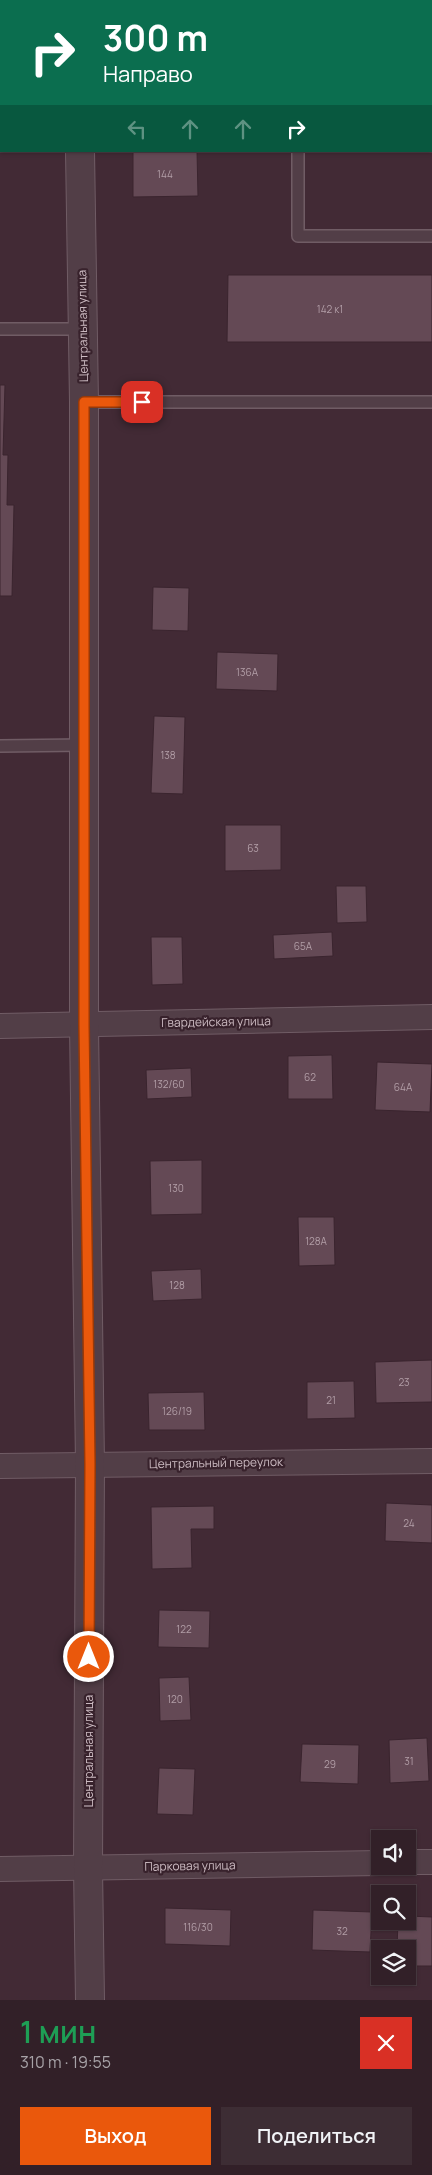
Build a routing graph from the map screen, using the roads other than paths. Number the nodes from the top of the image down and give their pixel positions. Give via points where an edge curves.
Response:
1 (80, 152) edge
2 (298, 152) edge
3 (432, 236) edge
4 (0, 329) edge
5 (83, 329) junction
6 (84, 402) junction
7 (432, 402) edge
8 (84, 745) junction
9 (0, 746) edge
10 (432, 1017) edge
11 (84, 1025) junction
12 (0, 1026) edge
13 (432, 1460) edge
14 (90, 1464) junction
15 (0, 1466) edge
16 (416, 1862) edge
17 (432, 1862) edge
18 (371, 1863) edge
19 (88, 1868) junction
20 (0, 1869) edge
21 (90, 2000) edge

1 - 5 street, Центральная улица
2 - 3 lane via 298,236
4 - 5 lane
5 - 6 street, Центральная улица
6 - 7 lane
6 - 8 street, Центральная улица
8 - 9 lane
8 - 11 street, Центральная улица
10 - 11 street, Гвардейская улица
11 - 12 street, Гвардейская улица
11 - 14 street, Центральная улица
13 - 14 street, Центральный переулок
14 - 15 street, Центральный переулок
14 - 19 street, Центральная улица
16 - 17 street
18 - 19 street, Парковая улица
19 - 20 street, Парковая улица
19 - 21 street, Центральная улица

